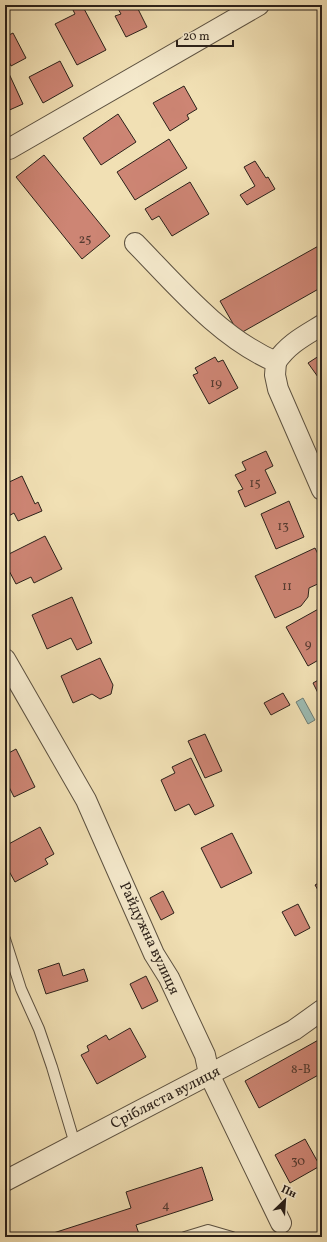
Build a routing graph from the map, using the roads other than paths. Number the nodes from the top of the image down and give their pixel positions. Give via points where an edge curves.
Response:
1 (259, 5) edge
2 (8, 149) dead end
3 (135, 243) dead end
4 (322, 325) edge
5 (276, 362) junction
6 (322, 490) edge
7 (5, 659) edge
8 (5, 939) edge
9 (322, 1010) edge
10 (209, 1074) junction
11 (75, 1144) junction
12 (5, 1181) edge
13 (281, 1223) dead end
14 (185, 1237) edge
15 (232, 1237) edge

1 - 2 street
3 - 5 street via 225,331 258,354
4 - 5 street via 292,343
5 - 6 street via 278,389
7 - 10 street, Райдужна вулиця via 86,800 154,954 169,978 205,1055
8 - 11 lane via 21,989 39,1029
9 - 10 street, Срібляста вулиця via 294,1030
10 - 11 street, Срібляста вулиця
10 - 13 street, Райдужна вулиця
11 - 12 street, Срібляста вулиця
14 - 15 lane via 208,1230

